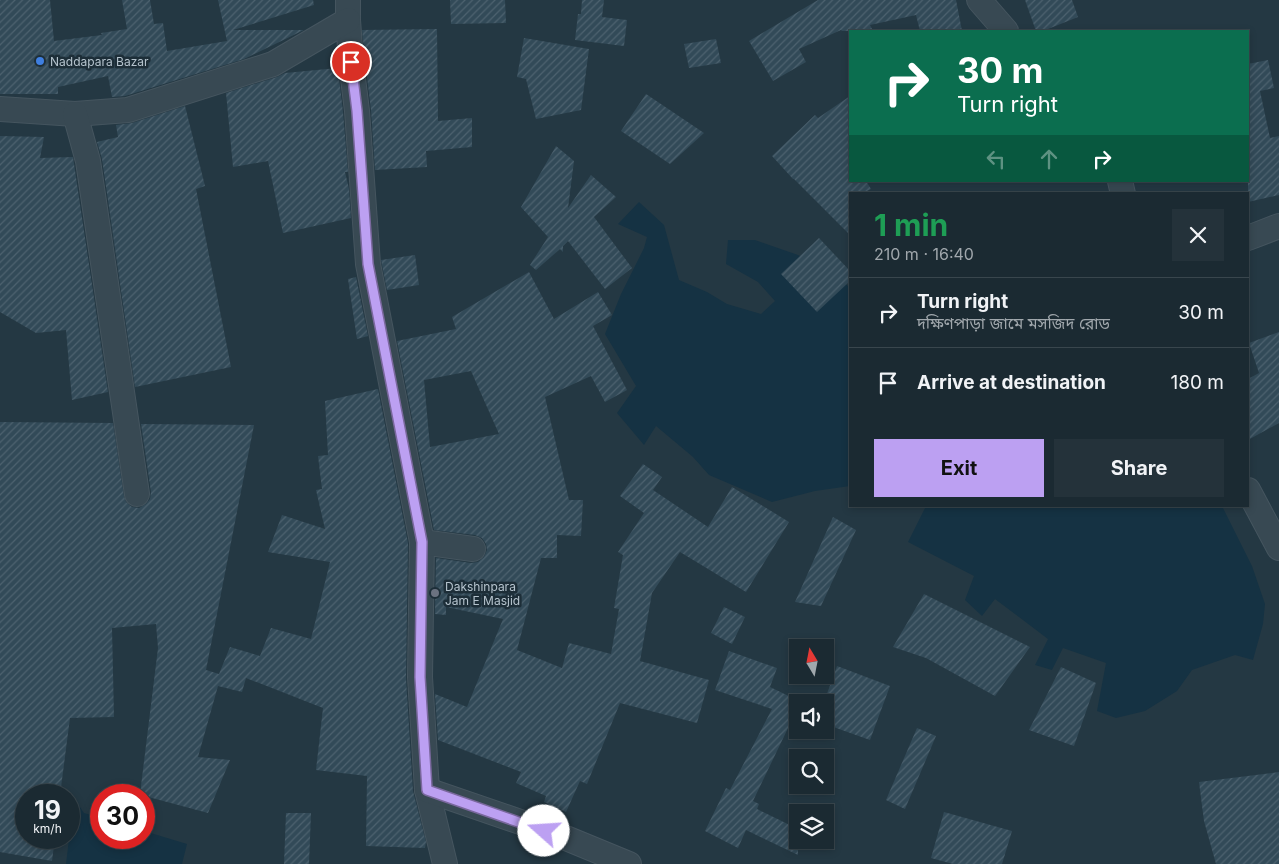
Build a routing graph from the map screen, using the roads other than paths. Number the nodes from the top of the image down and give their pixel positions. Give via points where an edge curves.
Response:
1 (979, 0) edge
2 (348, 10) edge
3 (1005, 30) edge
4 (0, 109) edge
5 (75, 114) junction
6 (1279, 226) edge
7 (1249, 238) edge
8 (1249, 492) edge
9 (137, 494) dead end
10 (422, 542) junction
11 (1279, 548) edge
12 (474, 549) dead end
13 (427, 790) junction
14 (445, 864) edge
15 (629, 864) edge

1 - 3 street
2 - 5 street via 273,64 128,110
2 - 10 street via 368,264
4 - 5 street
5 - 9 street via 88,161
6 - 7 street
8 - 11 street
10 - 12 street
10 - 13 street via 420,677
13 - 14 street
13 - 15 street via 561,836

